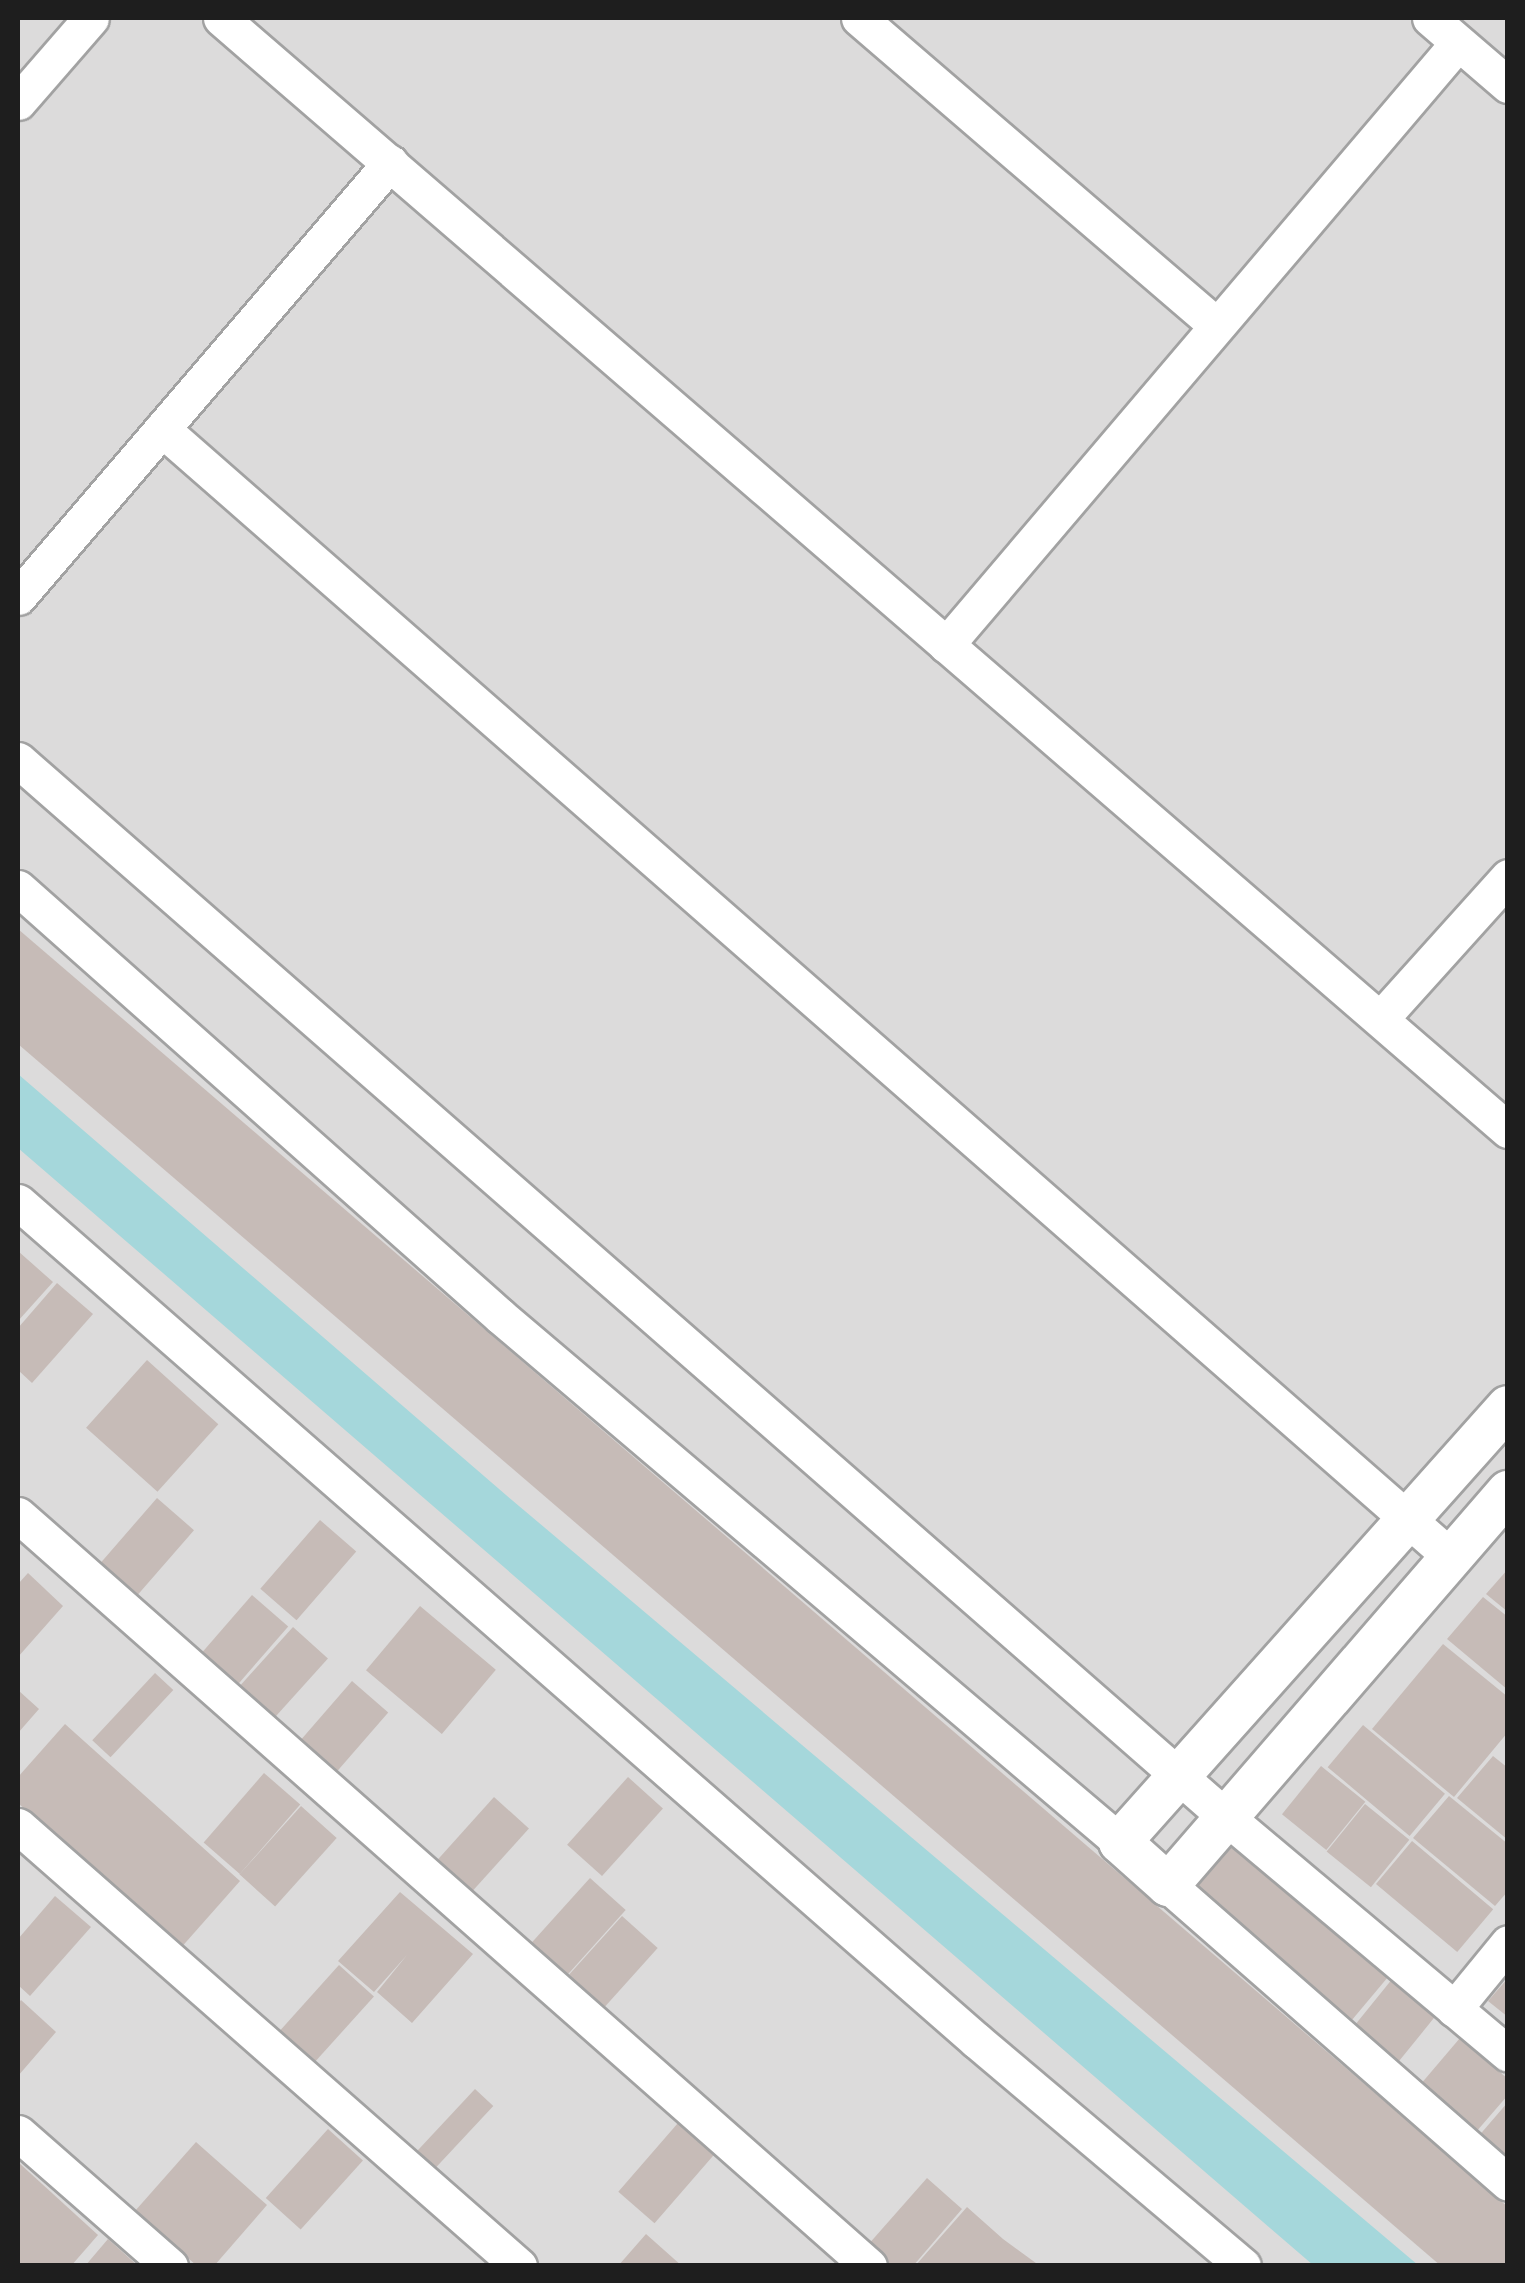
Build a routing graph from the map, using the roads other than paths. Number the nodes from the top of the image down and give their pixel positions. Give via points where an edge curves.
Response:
1 (92, 18) edge
2 (220, 18) edge
3 (859, 18) edge
4 (1430, 18) edge
5 (1458, 42) junction
6 (1508, 85) edge
7 (18, 102) edge
8 (390, 163) junction
9 (1214, 324) junction
10 (162, 429) junction
11 (18, 597) edge
12 (946, 645) junction
13 (18, 760) edge
14 (1508, 877) edge
15 (18, 888) edge
16 (1383, 1016) junction
17 (1508, 1130) edge
18 (18, 1202) edge
19 (1508, 1406) edge
20 (1508, 1492) edge
21 (18, 1516) edge
22 (1404, 1522) junction
23 (1452, 1557) junction
24 (1182, 1777) junction
25 (1226, 1817) junction
26 (18, 1826) edge
27 (1120, 1842) junction
28 (1168, 1885) junction
29 (1508, 1943) edge
30 (1454, 2008) junction
31 (1508, 2054) edge
32 (18, 2133) edge
33 (1508, 2183) edge
34 (170, 2266) edge
35 (519, 2266) edge
36 (869, 2266) edge
37 (1243, 2266) edge

1 - 7 street
2 - 8 street
3 - 9 street
4 - 5 street
5 - 6 street
5 - 9 street
8 - 10 street
8 - 12 street
9 - 12 street
10 - 11 street
10 - 22 street
12 - 16 street
13 - 24 street
14 - 16 street
15 - 27 street via 515,1329
16 - 17 street
18 - 37 street
19 - 22 street
20 - 23 street
21 - 36 street
22 - 23 street
22 - 24 street
23 - 25 street
24 - 25 street
24 - 27 street
25 - 28 street
25 - 30 street
26 - 35 street
27 - 28 street
28 - 33 street
29 - 30 street
30 - 31 street
32 - 34 street

